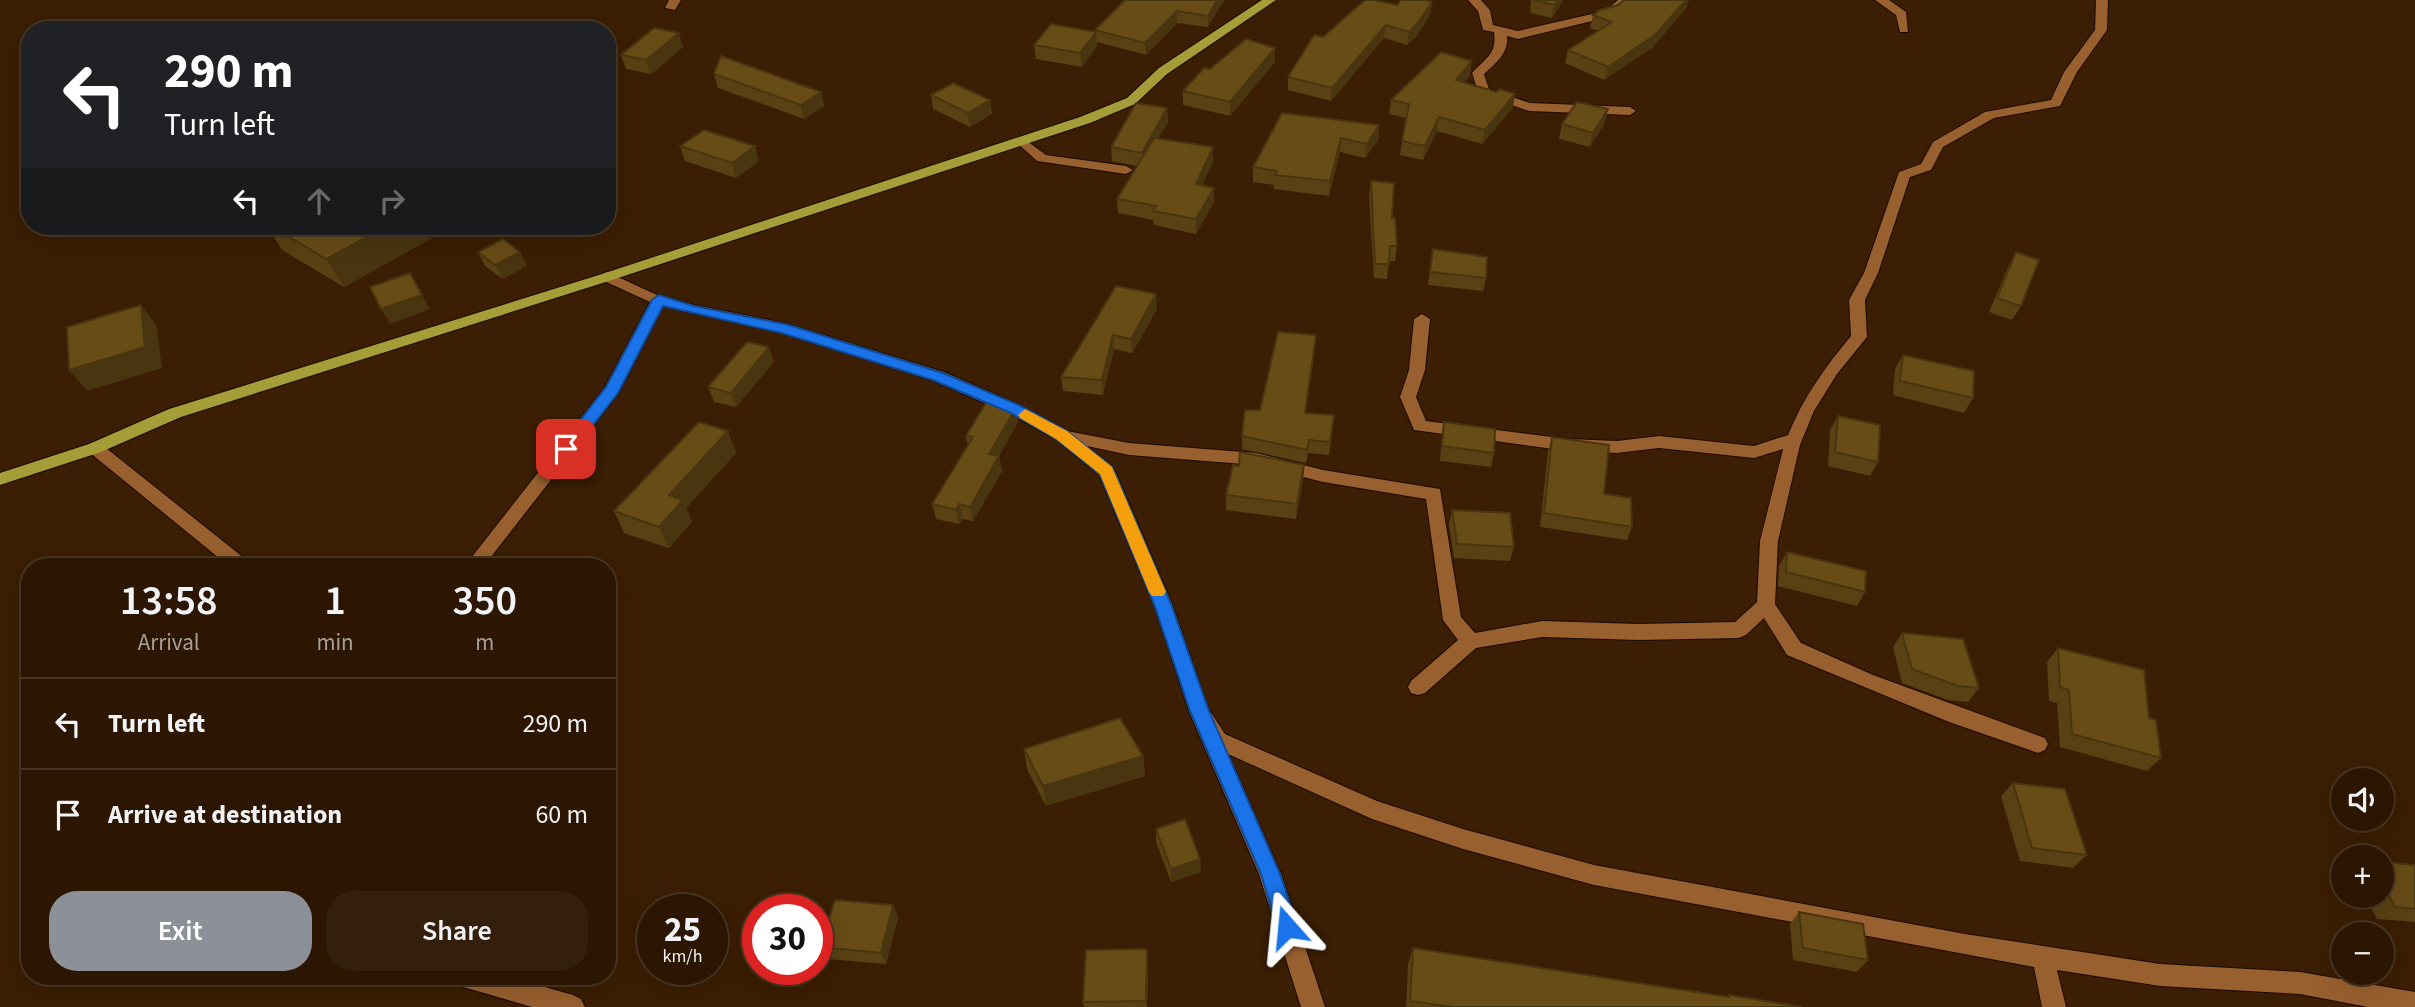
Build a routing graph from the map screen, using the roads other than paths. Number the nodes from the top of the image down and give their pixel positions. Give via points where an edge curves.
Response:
1 (1269, 0) edge
2 (1474, 0) edge
3 (1625, 0) edge
4 (1881, 0) edge
5 (2102, 0) edge
6 (1904, 29) dead end
7 (1500, 31) junction
8 (1630, 111) dead end
9 (1023, 142) junction
10 (1126, 170) dead end
11 (607, 277) junction
12 (659, 300) junction
13 (1422, 320) dead end
14 (1062, 435) junction
15 (1795, 439) junction
16 (95, 448) junction
17 (0, 479) edge
18 (232, 558) edge
19 (480, 558) edge
20 (1766, 606) junction
21 (1471, 641) junction
22 (1418, 687) dead end
23 (1199, 711) junction
24 (2038, 744) dead end
25 (2042, 957) junction
26 (495, 985) edge
27 (2415, 1004) edge
28 (573, 1007) edge
29 (1313, 1007) edge
30 (2053, 1007) edge

1 - 9 main road via 1163,71 1131,101
2 - 7 street via 1484,10 1487,27
3 - 7 street via 1609,14 1518,35
4 - 6 street via 1902,14
5 - 15 street via 2106,18 2098,41 2073,68 2056,103 1990,115 1938,145 1926,167 1903,175 1871,274 1857,300 1859,337 1830,370
7 - 8 street via 1502,45 1478,73 1483,91 1529,107
9 - 10 street via 1042,158
9 - 11 main road
11 - 12 street
11 - 16 main road via 176,413
12 - 14 street via 784,328 938,376
12 - 19 street via 612,390
13 - 15 street via 1417,370 1408,397 1420,426 1568,445 1617,447 1659,442 1755,452
14 - 21 street via 1129,449 1256,458 1323,476 1434,494 1452,620
14 - 23 street via 1106,471 1163,604
15 - 20 street via 1769,541
16 - 17 main road
16 - 18 street
20 - 21 street via 1739,630 1542,629
20 - 24 street via 1794,649 1930,706
21 - 22 street
23 - 25 street via 1218,740 1372,809 1464,839 1594,875
23 - 29 street via 1270,874
25 - 27 street via 2160,975 2300,983
25 - 30 street
26 - 28 street

